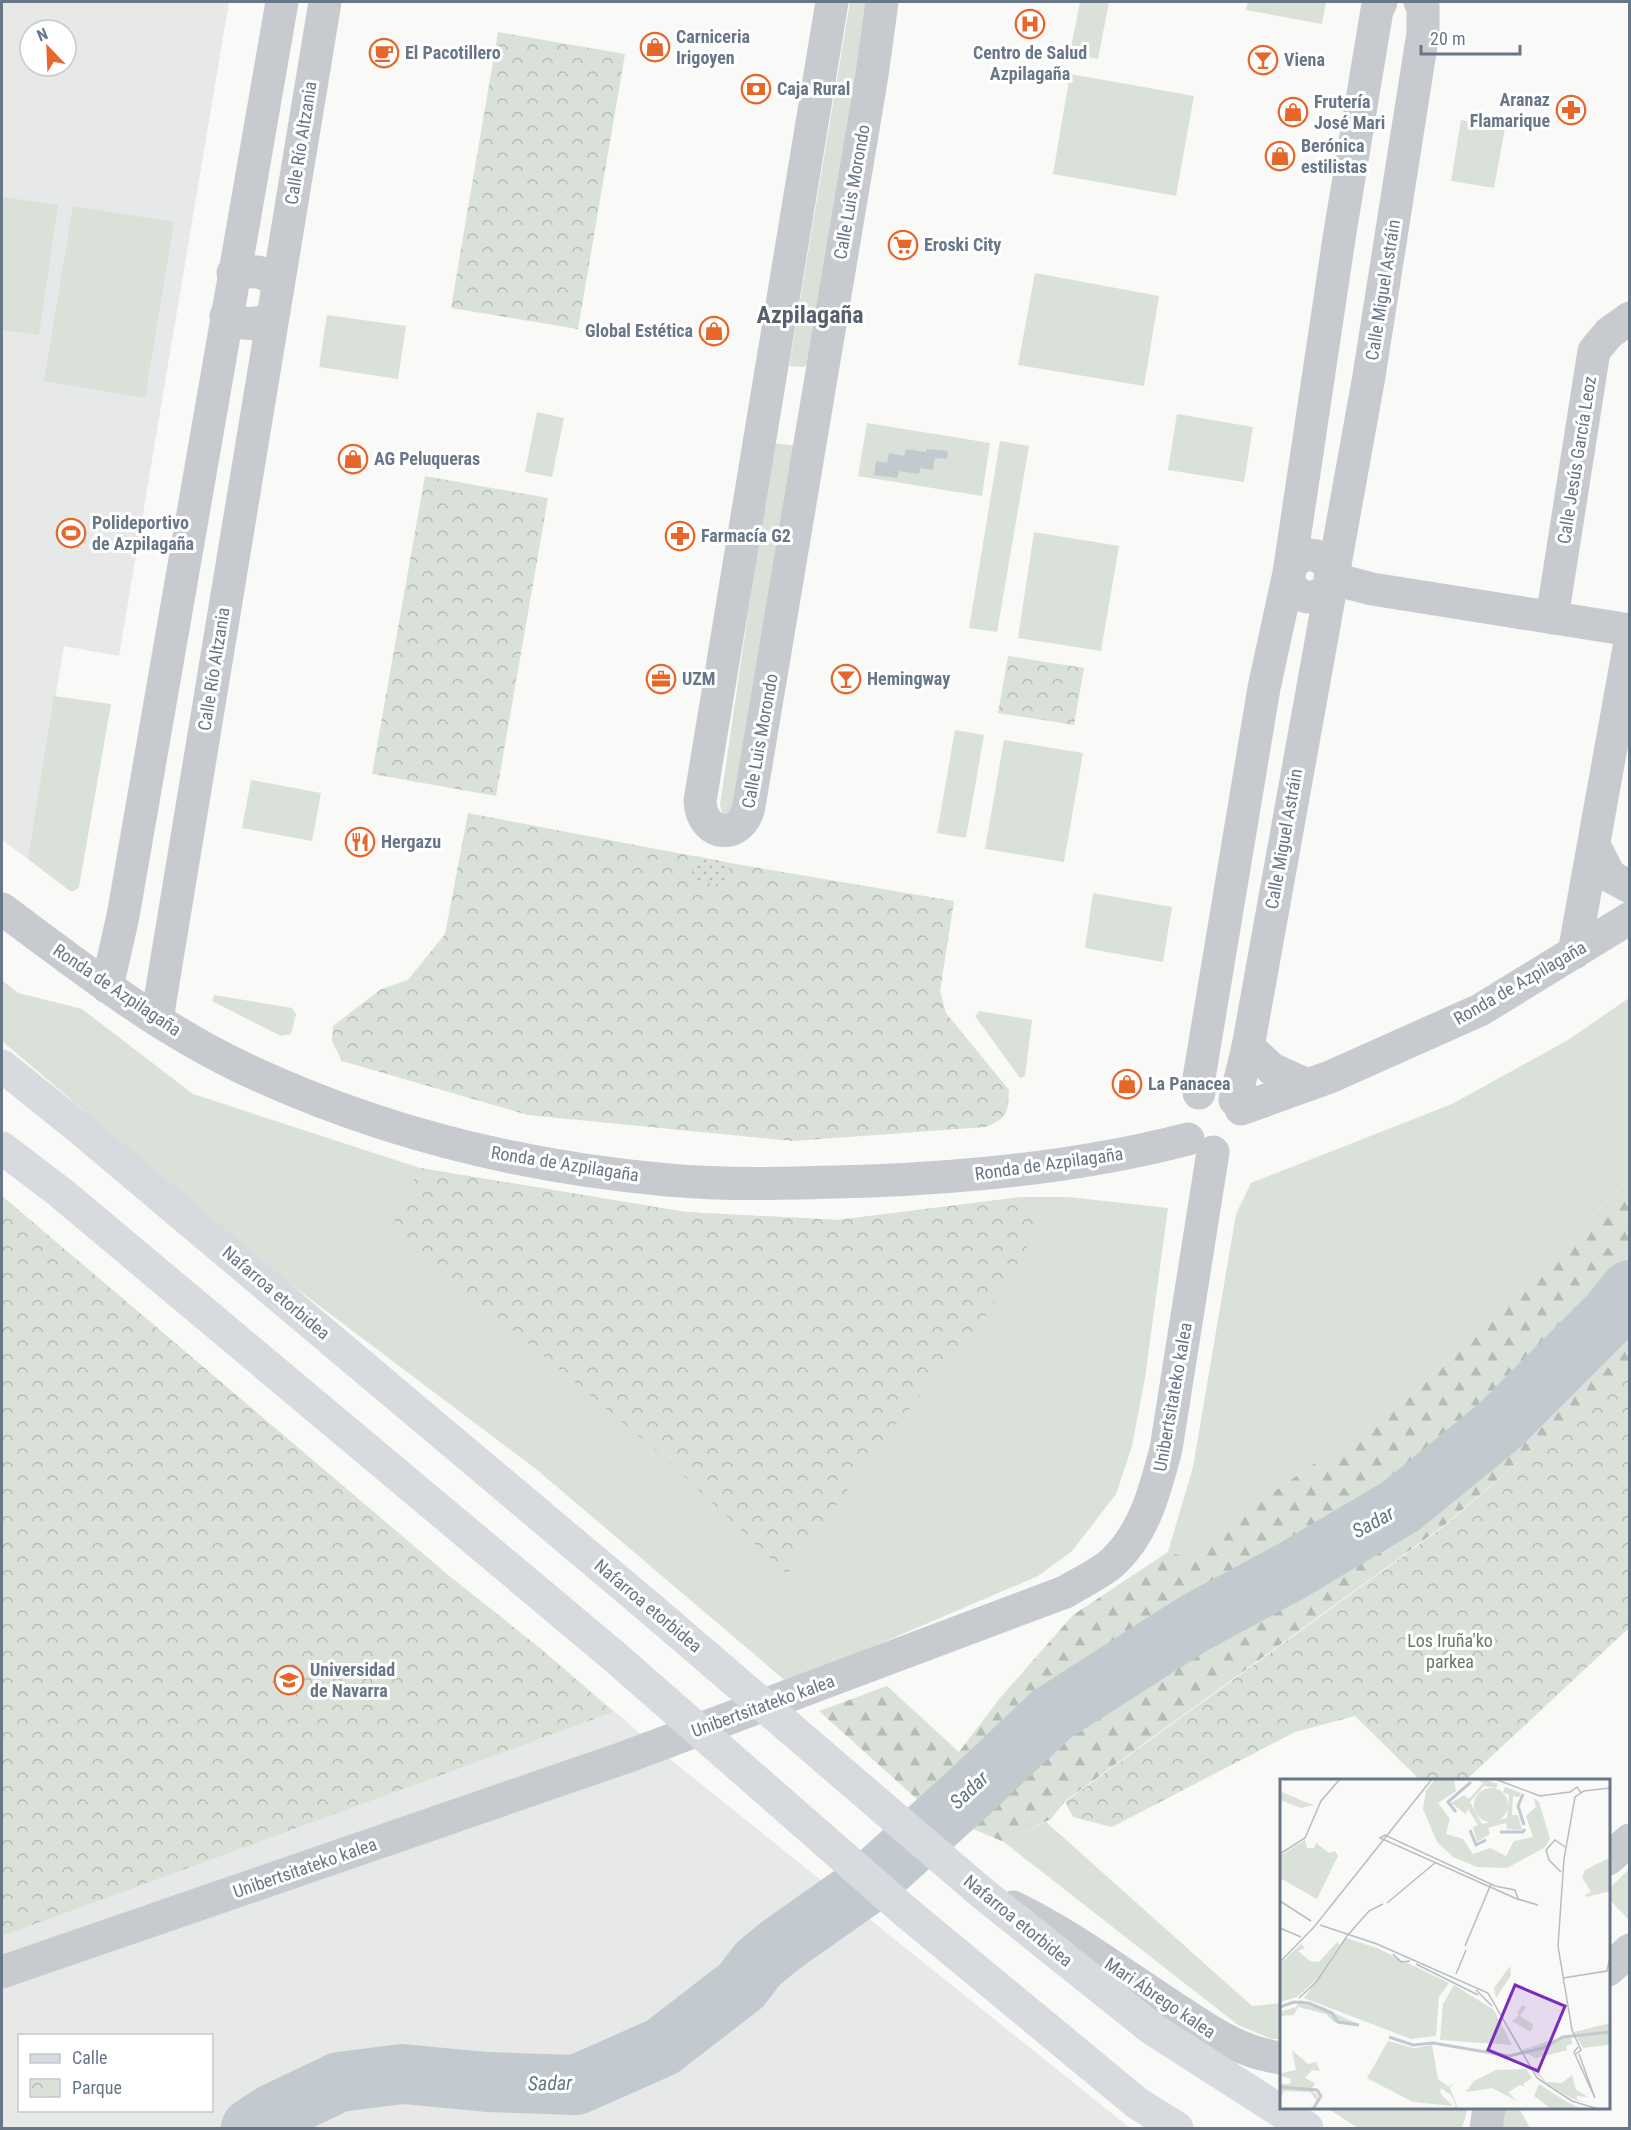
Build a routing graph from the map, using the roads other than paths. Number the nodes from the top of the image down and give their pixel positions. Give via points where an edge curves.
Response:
1 (282, 2) edge
2 (326, 2) edge
3 (832, 2) edge
4 (882, 2) edge
5 (1382, 2) edge
6 (1420, 2) edge
7 (233, 273) junction
8 (278, 284) junction
9 (226, 316) junction
10 (1629, 318) edge
11 (272, 319) junction
12 (769, 376) junction
13 (819, 383) junction
14 (762, 424) junction
15 (812, 431) junction
16 (1289, 573) junction
17 (1330, 578) junction
18 (1552, 618) junction
19 (1629, 630) edge
20 (1629, 642) edge
21 (1595, 848) junction
22 (1629, 887) edge
23 (2, 909) edge
24 (1629, 918) edge
25 (1574, 953) junction
26 (107, 987) junction
27 (157, 1019) junction
28 (1248, 1047) junction
29 (2, 1066) edge
30 (1305, 1084) junction
31 (1199, 1093) junction
32 (1238, 1104) junction
33 (1200, 1145) junction
34 (2, 1148) edge
35 (1629, 1840) edge
36 (1610, 1857) edge
37 (981, 1892) junction
38 (1629, 1950) edge
39 (1610, 1968) edge
40 (2, 1972) edge
41 (1280, 2058) edge
42 (1490, 2109) edge
43 (1177, 2128) edge
44 (1307, 2128) edge
45 (1486, 2128) edge

1 - 7 street
2 - 8 street, Calle Río Altzania
3 - 12 street, Calle Luis Morondo
4 - 13 street, Calle Luis Morondo
5 - 16 street via 1377,10 1340,232
6 - 17 street, Calle Miguel Astráin via 1421,44 1369,376
7 - 8 street via 257,270 269,274
7 - 9 street
8 - 11 street, Calle Río Altzania
9 - 11 street via 253,325
9 - 26 street via 123,916
10 - 18 street, Calle Jesús García Leoz via 1594,351
11 - 27 street, Calle Río Altzania
12 - 13 street
12 - 14 street, Calle Luis Morondo
13 - 15 street, Calle Luis Morondo
14 - 15 street
14 - 15 street, Calle Luis Morondo via 700,801 701,815 718,830 735,828 747,819
16 - 17 street via 1293,563 1312,555 1329,567
16 - 31 street via 1262,699 1198,1078
17 - 18 street via 1372,589
17 - 28 street, Calle Miguel Astráin
18 - 19 street
20 - 21 street
21 - 22 street via 1610,876
21 - 25 street
23 - 26 street, Ronda de Azpilagaña
24 - 25 street, Ronda de Azpilagaña
25 - 30 street, Ronda de Azpilagaña via 1480,1010 1330,1077
26 - 27 street, Ronda de Azpilagaña
27 - 33 street, Ronda de Azpilagaña via 292,1091 399,1129 520,1160 669,1180 803,1183 940,1178
28 - 30 street via 1272,1069
28 - 32 street, Calle Miguel Astráin
29 - 37 main road, Nafarroa etorbidea via 650,1608
30 - 32 street, Ronda de Azpilagaña
31 - 32 street via 1218,1091
31 - 33 street via 1186,1105 1183,1131
32 - 33 street via 1244,1119 1239,1138 1223,1150
33 - 40 street, Unibertsitateko kalea via 1166,1449 1156,1488 1130,1543 1111,1563 1065,1592 626,1757
34 - 43 main road via 61,1193 615,1657 906,1912 1137,2103
35 - 36 street
37 - 41 street, Mari Ábrego kalea via 1038,1919 1227,2043
37 - 44 main road, Nafarroa etorbidea via 1151,2028
38 - 39 street
42 - 45 street

